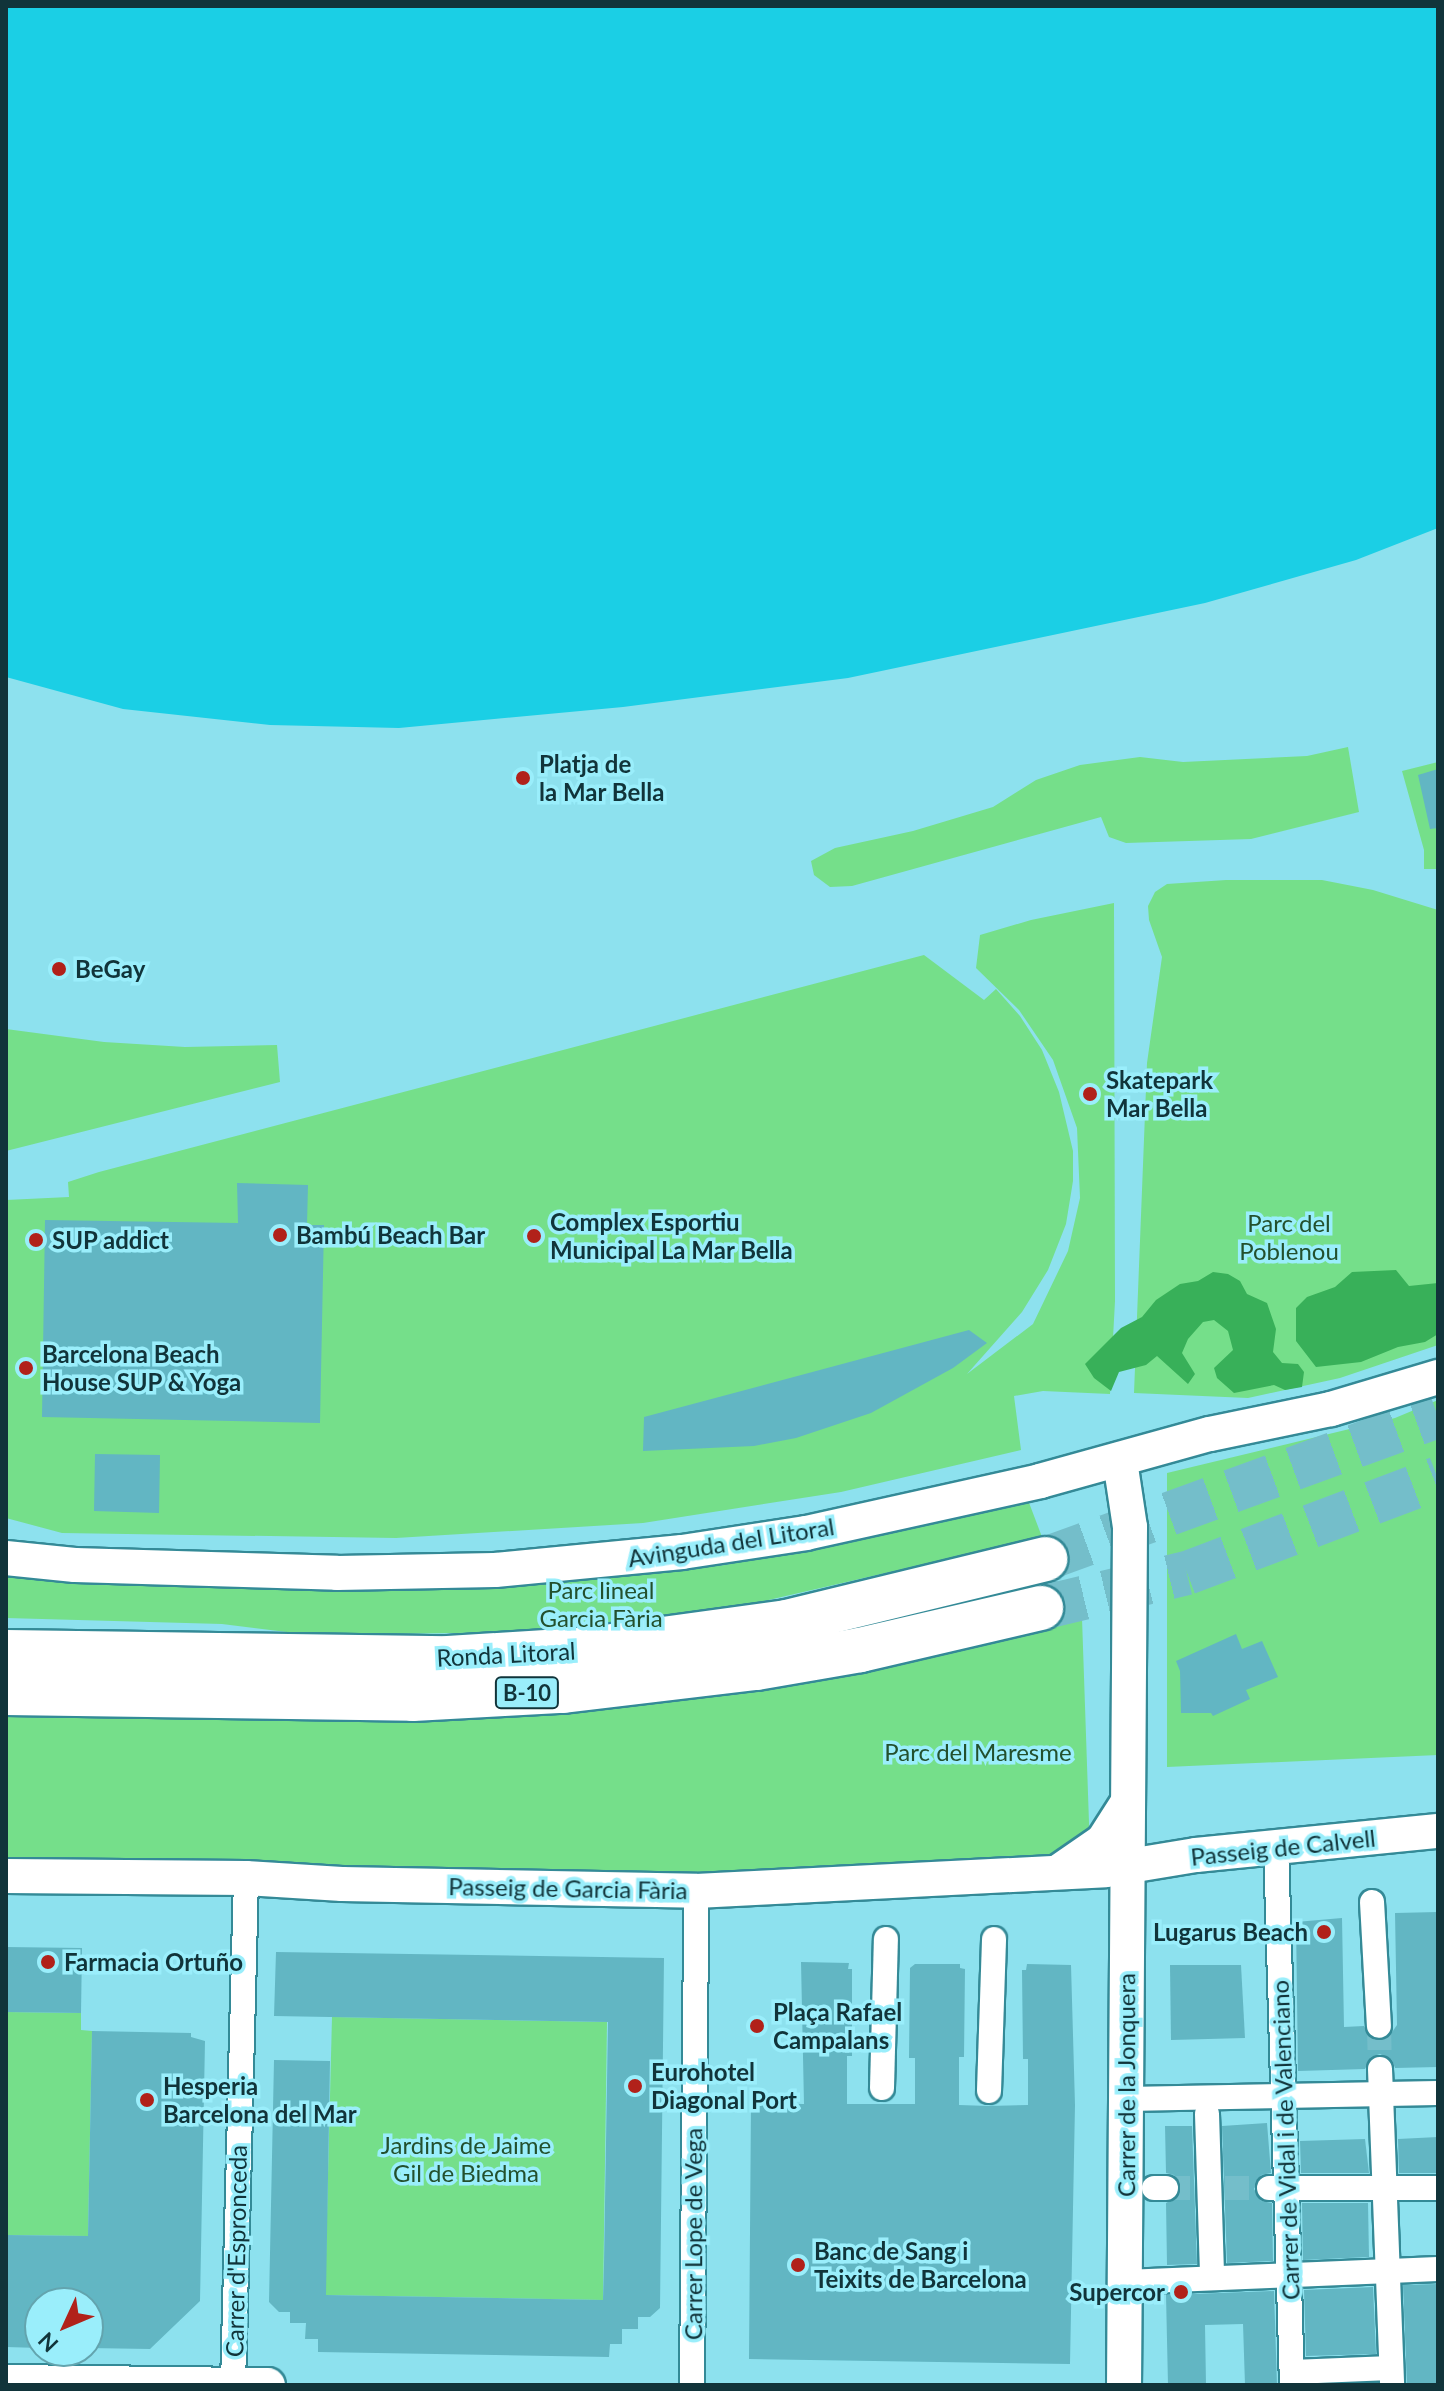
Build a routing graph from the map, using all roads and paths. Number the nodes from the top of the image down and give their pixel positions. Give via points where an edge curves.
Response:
1 (1438, 1377) edge
2 (1120, 1461) junction
3 (6, 1558) edge
4 (1045, 1559) tunnel mouth
5 (1041, 1608) tunnel mouth
6 (6, 1652) edge
7 (6, 1693) edge
8 (1127, 1795) junction
9 (1438, 1831) edge
10 (1276, 1846) junction
11 (1129, 1868) junction
12 (1057, 1872) junction
13 (6, 1876) edge
14 (246, 1878) junction
15 (696, 1891) junction
16 (1372, 1902) dead end
17 (886, 1939) dead end
18 (994, 1939) dead end
19 (1379, 2026) tunnel mouth
20 (1380, 2069) tunnel mouth
21 (882, 2088) dead end
22 (989, 2091) dead end
23 (1438, 2093) edge
24 (1381, 2095) junction
25 (1284, 2097) junction
26 (1126, 2099) junction
27 (1207, 2114) dead end
28 (1278, 2188) junction
29 (1385, 2188) junction
30 (1438, 2188) edge
31 (1438, 2269) edge
32 (1388, 2271) junction
33 (1288, 2274) junction
34 (1212, 2277) junction
35 (1125, 2282) junction
36 (1391, 2376) edge
37 (1292, 2379) edge
38 (6, 2382) edge
39 (233, 2384) edge
40 (268, 2385) edge
41 (692, 2385) edge
42 (1124, 2385) edge

1 - 2 main road, Avinguda del Litoral
2 - 3 main road, Avinguda del Litoral via 806,1533 600,1562 337,1573
2 - 8 main road, Carrer de la Jonquera via 1130,1527
4 - 6 highway, Ronda Litoral / B-10 via 787,1622 590,1649 448,1658
5 - 7 highway, Ronda Litoral / B-10 via 860,1650 563,1691 413,1699
8 - 11 main road, Carrer de la Jonquera
8 - 12 main road via 1103,1841
9 - 10 main road, Passeig de Calvell
10 - 11 main road, Passeig de Calvell
10 - 25 street, Carrer de Vidal i de Valenciano
11 - 12 main road, Passeig de Garcia Fària
11 - 26 main road, Carrer de la Jonquera
12 - 15 main road, Passeig de Garcia Fària
13 - 14 main road, Passeig de Garcia Fària
14 - 15 main road, Passeig de Garcia Fària
14 - 39 street, Carrer d'Espronceda
15 - 41 street, Carrer Lope de Vega
16 - 19 street
17 - 21 street
18 - 22 street
20 - 24 street
23 - 24 street
24 - 25 street
24 - 29 street
25 - 26 street
25 - 28 street, Carrer de Vidal i de Valenciano
26 - 35 main road, Carrer de la Jonquera
27 - 34 street
28 - 29 street
28 - 33 street, Carrer de Vidal i de Valenciano
29 - 30 street
29 - 32 street
31 - 32 street
32 - 33 street
32 - 36 street
33 - 34 street
33 - 37 street, Carrer de Vidal i de Valenciano
34 - 35 street
35 - 42 main road, Carrer de la Jonquera
36 - 37 street
38 - 39 main road
39 - 40 main road

